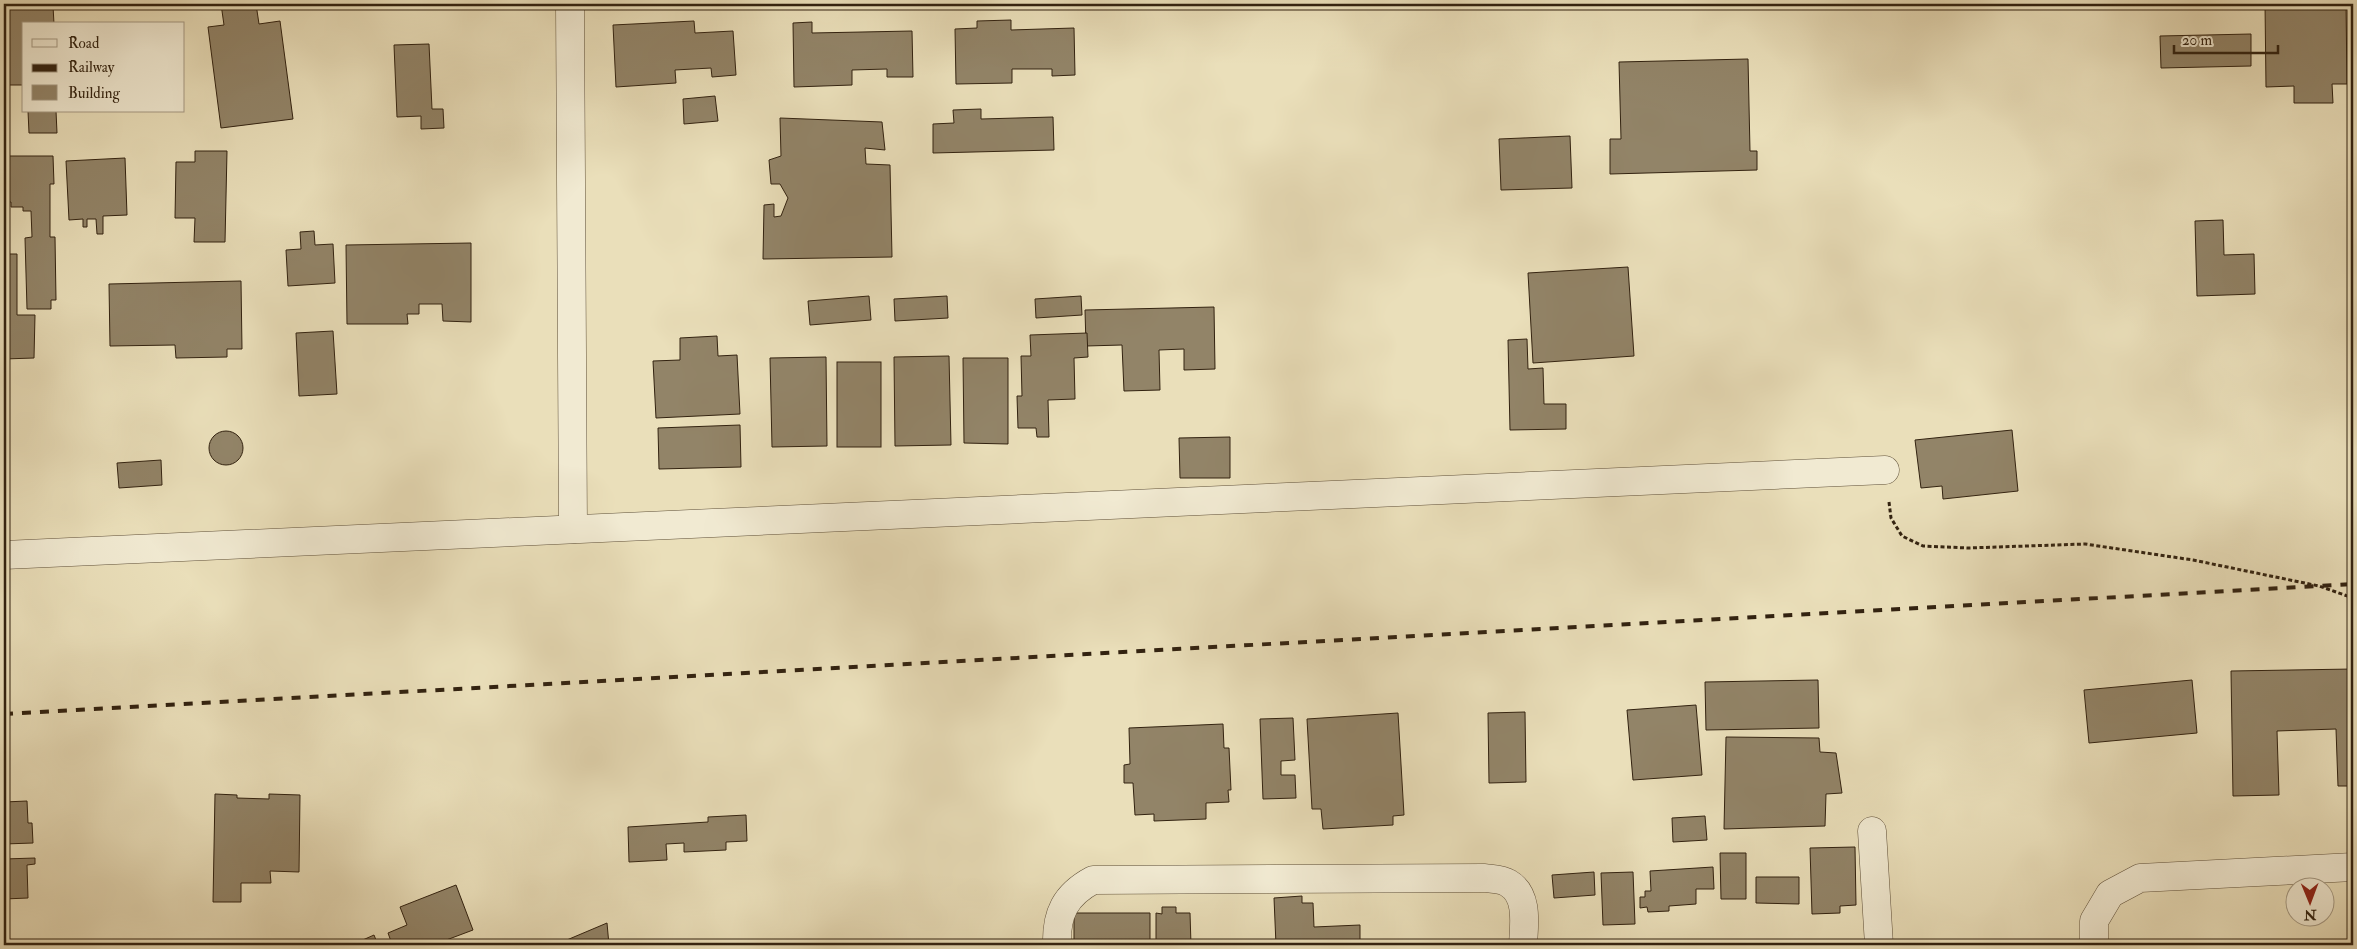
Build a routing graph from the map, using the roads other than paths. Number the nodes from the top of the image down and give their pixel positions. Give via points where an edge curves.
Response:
1 (570, 4) edge
2 (1885, 470) road end
3 (573, 529) junction
4 (4, 555) edge
5 (1872, 831) dead end
6 (2353, 867) edge
7 (1057, 945) edge
8 (1523, 945) edge
9 (1879, 945) edge
10 (2094, 945) edge

1 - 3 street
2 - 3 street
3 - 4 street
5 - 9 street
6 - 10 street via 2140,878 2110,894 2094,922
7 - 8 street via 1056,933 1062,907 1077,889 1093,880 1485,878 1507,882 1520,892 1524,910

